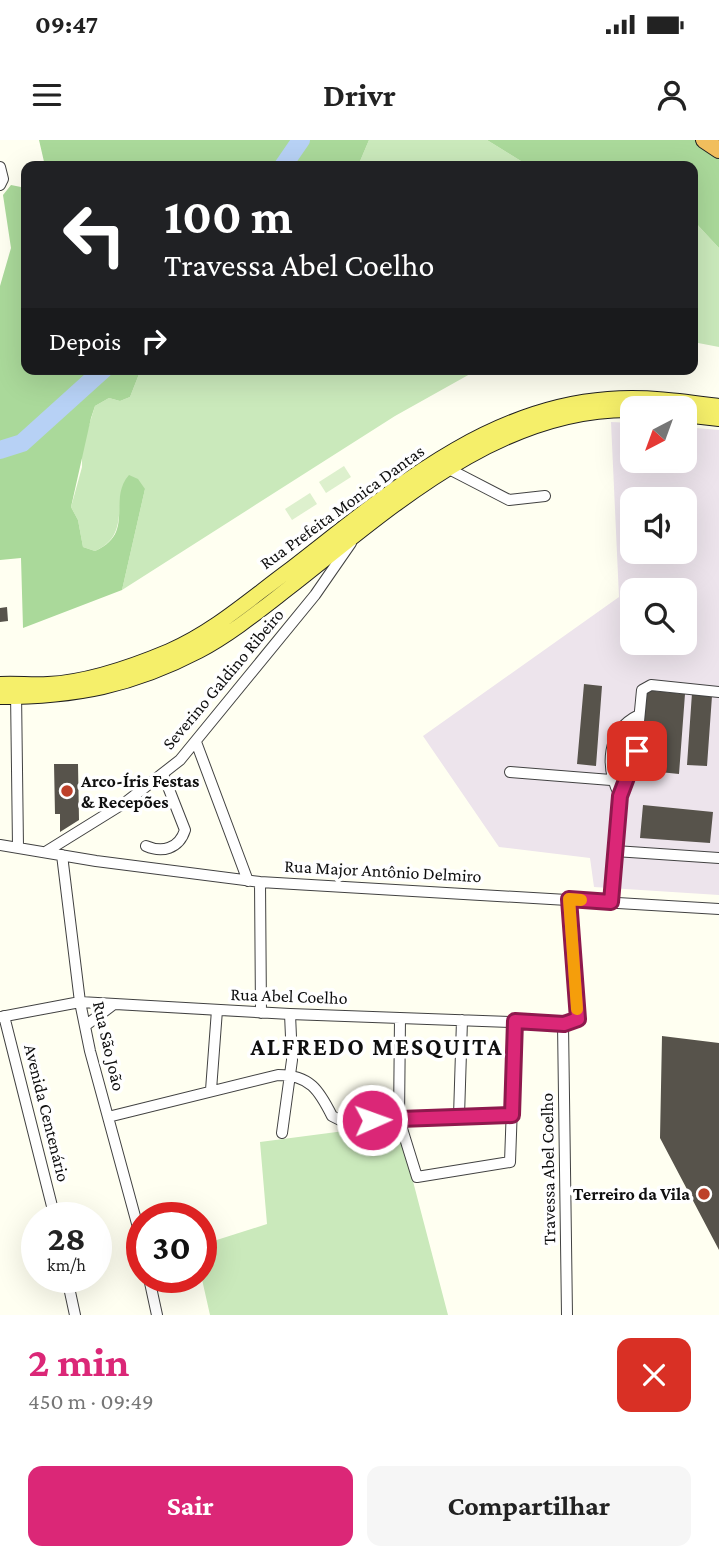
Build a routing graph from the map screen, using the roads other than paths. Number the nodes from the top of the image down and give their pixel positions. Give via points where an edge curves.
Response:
1 (704, 140) edge
2 (719, 150) edge
3 (0, 167) edge
4 (0, 184) edge
5 (719, 406) edge
6 (620, 410) edge
7 (697, 416) edge
8 (719, 419) edge
9 (449, 469) junction
10 (545, 496) dead end
11 (353, 530) junction
12 (0, 684) edge
13 (16, 690) junction
14 (719, 692) edge
15 (0, 697) edge
16 (639, 715) junction
17 (196, 742) junction
18 (510, 772) dead end
19 (163, 774) junction
20 (611, 780) junction
21 (620, 796) junction
22 (0, 845) edge
23 (146, 846) dead end
24 (18, 847) junction
25 (47, 851) junction
26 (615, 851) junction
27 (62, 855) junction
28 (719, 858) edge
29 (254, 881) junction
30 (569, 899) junction
31 (611, 902) junction
32 (719, 909) edge
33 (80, 1002) junction
34 (114, 1004) junction
35 (216, 1010) junction
36 (261, 1013) junction
37 (290, 1014) junction
38 (2, 1017) edge
39 (400, 1018) junction
40 (462, 1020) junction
41 (515, 1021) junction
42 (564, 1024) junction
43 (85, 1026) junction
44 (290, 1075) junction
45 (211, 1090) junction
46 (512, 1115) junction
47 (460, 1116) junction
48 (108, 1117) junction
49 (399, 1119) junction
50 (282, 1133) dead end
51 (51, 1202) edge
52 (131, 1202) edge
53 (70, 1293) edge
54 (152, 1293) edge
55 (75, 1315) edge
56 (157, 1315) edge
57 (567, 1315) edge

1 - 2 highway
3 - 4 street
5 - 11 main road, Rua Prefeita Monica Dantas via 655,398 610,399 528,415 449,452
6 - 9 main road, Rua Prefeita Monica Dantas via 561,418 493,443
7 - 8 main road
9 - 10 street via 509,500
9 - 11 main road, Rua Prefeita Monica Dantas
11 - 13 main road, Rua Prefeita Monica Dantas via 171,650 81,680
11 - 17 street, Severino Galdino Ribeiro via 315,595
12 - 13 main road, Rua Prefeita Monica Dantas
13 - 15 main road, Rua Prefeita Monica Dantas
13 - 24 street
14 - 16 street via 651,685 641,693
16 - 20 street via 625,724 614,740
16 - 21 street via 635,763
17 - 19 street, Severino Galdino Ribeiro
17 - 29 street
18 - 20 street
19 - 23 street via 186,830 169,848
19 - 25 street, Severino Galdino Ribeiro
20 - 21 street
21 - 26 street
22 - 24 street, Rua Major Antônio Delmiro
24 - 25 street, Rua Major Antônio Delmiro
25 - 27 street, Rua Major Antônio Delmiro
26 - 28 street
26 - 31 street
27 - 29 street, Rua Major Antônio Delmiro
27 - 33 street, Rua São João
29 - 30 street, Rua Major Antônio Delmiro
29 - 36 street
30 - 31 street, Rua Major Antônio Delmiro
30 - 42 street, Rua Abel Coelho via 578,1019
31 - 32 street, Rua Major Antônio Delmiro
33 - 34 street, Rua Abel Coelho
33 - 38 street, Rua Abel Coelho
33 - 43 street, Rua São João
34 - 35 street, Rua Abel Coelho
34 - 43 street
35 - 36 street, Rua Abel Coelho
35 - 45 street
36 - 37 street, Rua Abel Coelho
37 - 39 street, Rua Abel Coelho
37 - 44 street
38 - 51 street, Avenida Centenário
39 - 40 street, Rua Abel Coelho
39 - 49 street
40 - 41 street, Rua Abel Coelho
40 - 47 street
41 - 42 street, Rua Abel Coelho
41 - 46 street, Travessa Abel Coelho
42 - 57 street, Travessa Abel Coelho
43 - 48 street, Rua São João
44 - 45 street via 264,1076
44 - 49 street via 319,1091 339,1120
44 - 50 street
45 - 48 street
46 - 47 street
46 - 49 street, Travessa Abel Coelho via 511,1161 507,1165 416,1176
47 - 49 street
48 - 52 street, Rua São João
53 - 55 street
54 - 56 street

